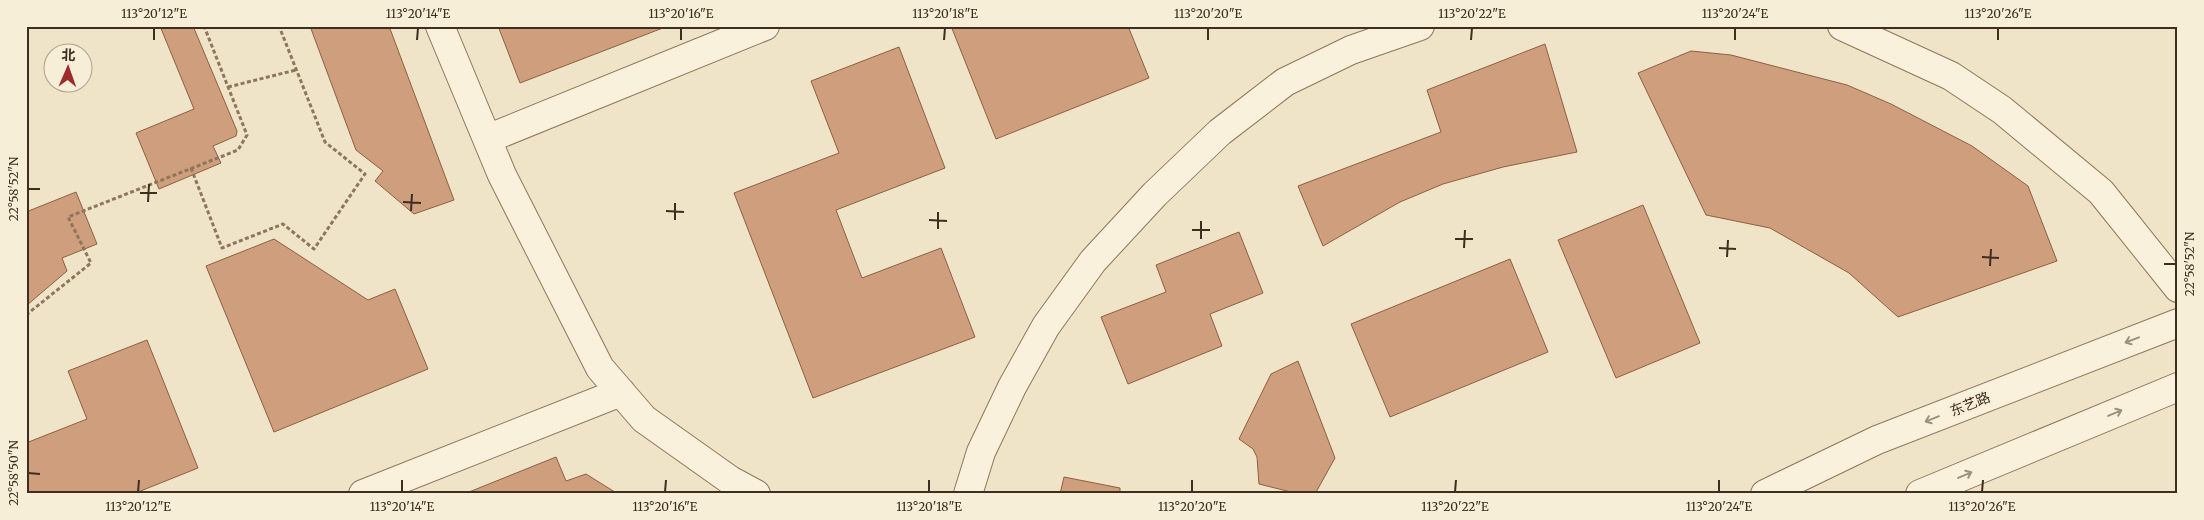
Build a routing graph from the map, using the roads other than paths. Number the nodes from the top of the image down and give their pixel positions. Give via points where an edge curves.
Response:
1 (440, 26) edge
2 (765, 26) edge
3 (1420, 26) edge
4 (1842, 26) edge
5 (487, 139) junction
6 (2178, 288) edge
7 (2178, 323) edge
8 (2178, 387) edge
9 (621, 392) junction
10 (363, 494) edge
11 (756, 494) edge
12 (968, 494) edge
13 (1765, 494) edge
14 (1920, 494) edge

1 - 5 street
2 - 5 street
3 - 12 street via 1351,50 1285,82 1220,132 1156,194 1093,261 1046,326 981,452
4 - 6 street via 1951,76 2002,110 2101,192
5 - 9 street via 600,368
7 -> 13 street, 东艺路 via 1877,440
14 -> 8 street
9 - 10 street
9 - 11 street via 644,419 730,480

